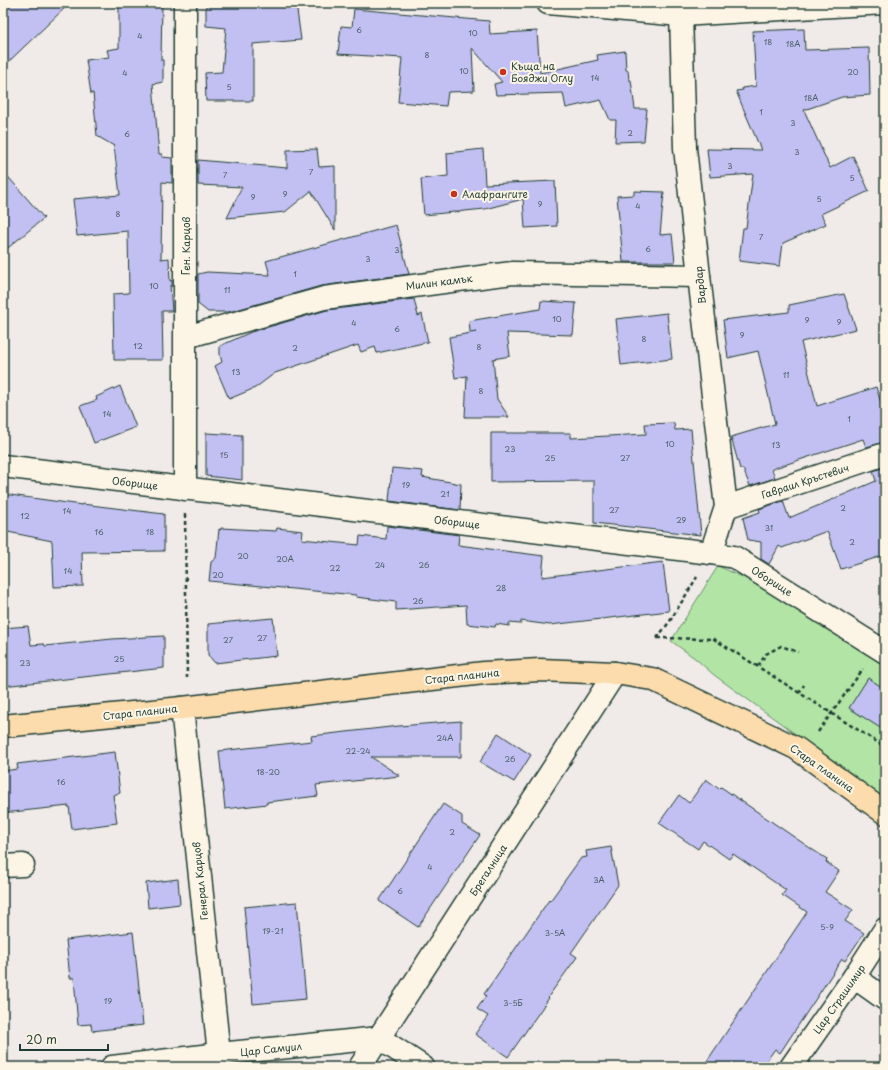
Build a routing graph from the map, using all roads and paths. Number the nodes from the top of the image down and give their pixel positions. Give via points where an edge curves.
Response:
1 (185, 3) edge
2 (548, 3) edge
3 (885, 3) edge
4 (681, 16) junction
5 (699, 276) junction
6 (186, 337) junction
7 (885, 454) edge
8 (3, 466) edge
9 (185, 489) junction
10 (726, 507) junction
11 (711, 553) junction
12 (798, 652) dead end
13 (876, 657) edge
14 (758, 666) junction
15 (615, 673) junction
16 (186, 678) dead end
17 (804, 685) dead end
18 (799, 693) junction
19 (182, 708) junction
20 (832, 714) junction
21 (3, 726) edge
22 (885, 748) edge
23 (885, 813) edge
24 (885, 929) edge
25 (854, 977) junction
26 (885, 999) edge
27 (379, 1038) junction
28 (219, 1054) junction
29 (112, 1067) edge
30 (360, 1067) edge
31 (423, 1067) edge
32 (791, 1067) edge

1 - 6 street, Ген. Карцов
2 - 4 street
3 - 4 street
4 - 5 street, Вардар via 686,148
5 - 6 street, Милин камък via 507,274 324,298
5 - 10 street, Вардар
6 - 9 street, Ген. Карцов
7 - 10 street, Гавраил Кръстевич
8 - 9 street, Оборище
9 - 11 street, Оборище
9 - 16 path
10 - 11 street, Вардар
11 - 13 street, Оборище via 734,557
11 - 14 path via 657,638 714,639
12 - 14 path via 781,646 766,654
13 - 20 path
14 - 18 path
15 - 19 main road, Стара планина via 540,670 484,673
15 - 23 main road, Стара планина via 652,678 796,748
15 - 27 street, Брегалница
17 - 18 path
18 - 20 path
19 - 21 main road, Стара планина
19 - 28 street, Генерал Карцов
20 - 22 path
24 - 25 street, Цар Страшимир
25 - 26 street
25 - 32 street, Цар Страшимир
27 - 28 street, Цар Самуил
27 - 30 street, Брегалница
27 - 31 street
28 - 29 street, Цар Самуил

